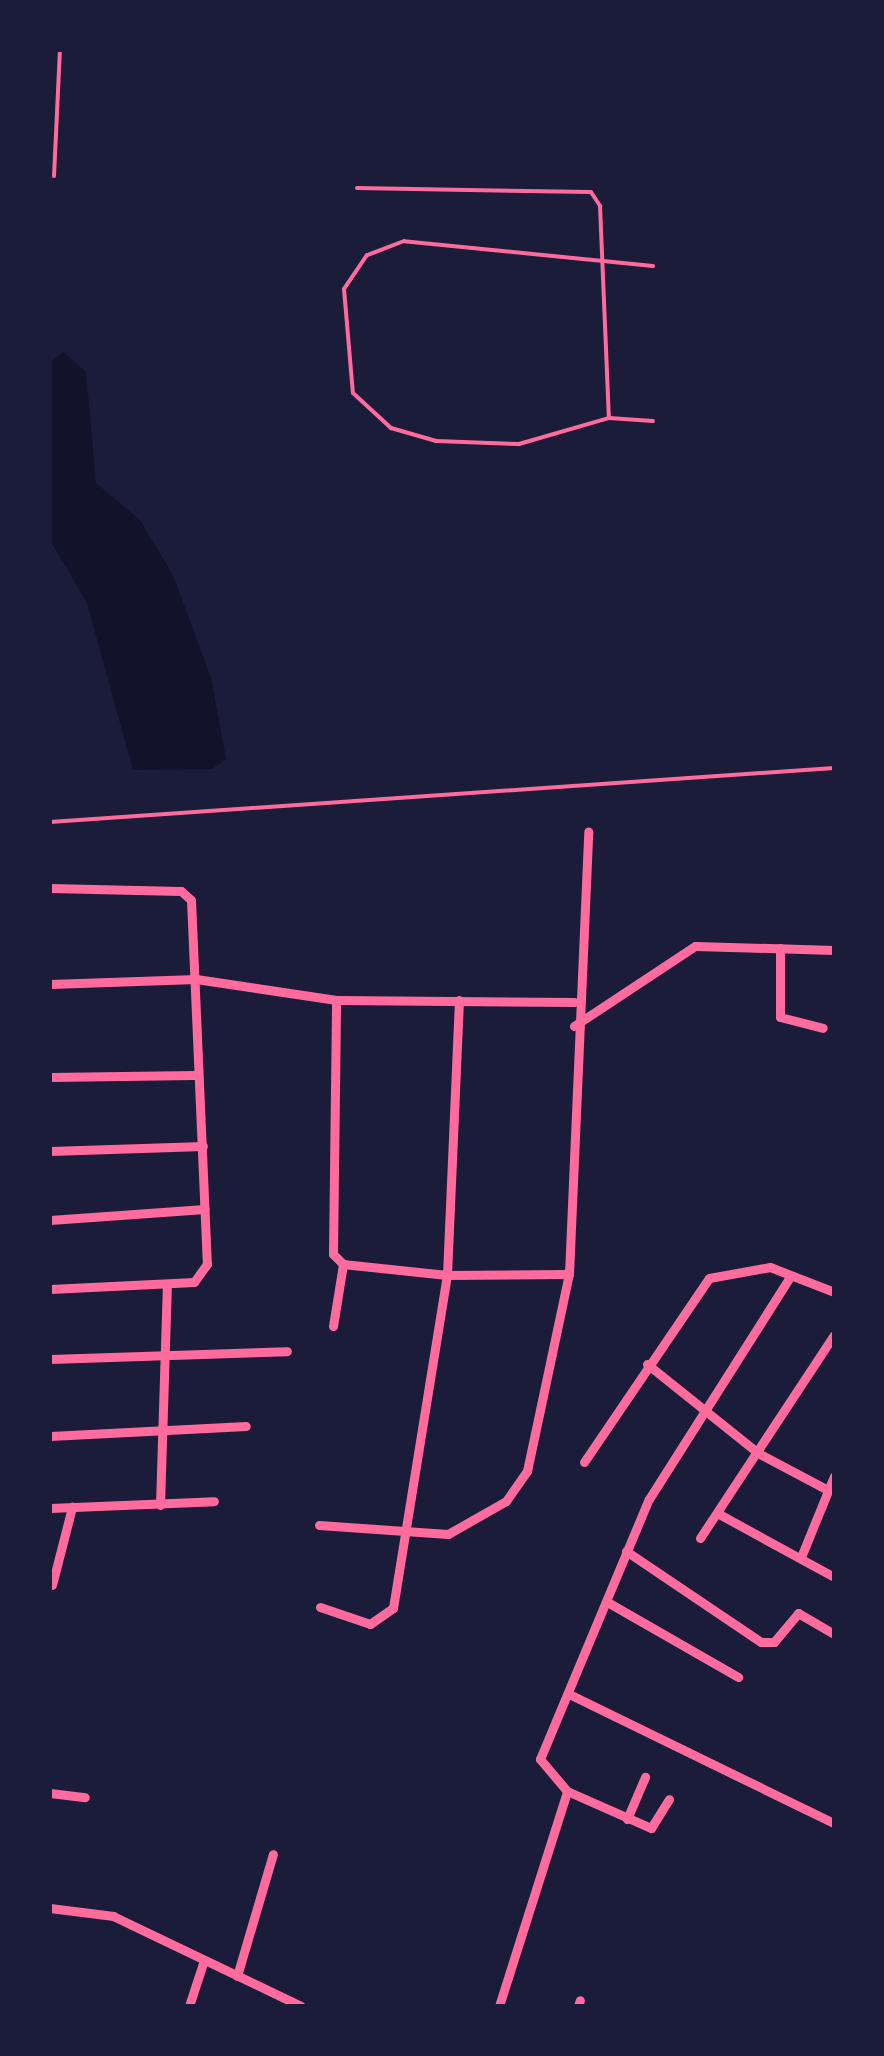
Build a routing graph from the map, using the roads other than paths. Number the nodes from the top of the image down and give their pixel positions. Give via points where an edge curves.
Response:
1 (60, 50) edge
2 (54, 176) dead end
3 (357, 188) dead end
4 (600, 260) junction
5 (653, 266) dead end
6 (609, 418) junction
7 (653, 421) dead end
8 (834, 768) edge
9 (50, 822) edge
10 (588, 831) dead end
11 (50, 888) edge
12 (780, 948) junction
13 (834, 950) edge
14 (196, 979) junction
15 (50, 984) edge
16 (336, 1000) junction
17 (459, 1000) junction
18 (574, 1002) junction
19 (574, 1026) junction
20 (823, 1028) dead end
21 (50, 1076) edge
22 (195, 1076) junction
23 (203, 1146) junction
24 (50, 1151) edge
25 (205, 1209) junction
26 (50, 1220) edge
27 (343, 1264) junction
28 (570, 1274) junction
29 (447, 1276) junction
30 (790, 1277) junction
31 (166, 1284) junction
32 (50, 1289) edge
33 (834, 1292) edge
34 (332, 1326) dead end
35 (834, 1335) edge
36 (286, 1351) dead end
37 (166, 1357) junction
38 (50, 1359) edge
39 (647, 1364) junction
40 (703, 1412) junction
41 (246, 1426) dead end
42 (161, 1428) junction
43 (50, 1436) edge
44 (758, 1453) junction
45 (584, 1462) dead end
46 (834, 1476) edge
47 (828, 1490) junction
48 (214, 1501) dead end
49 (160, 1505) junction
50 (72, 1507) junction
51 (50, 1508) edge
52 (719, 1514) junction
53 (319, 1525) dead end
54 (405, 1531) junction
55 (700, 1538) dead end
56 (626, 1551) junction
57 (801, 1557) junction
58 (834, 1577) edge
59 (52, 1585) edge
60 (610, 1603) junction
61 (320, 1607) dead end
62 (834, 1634) edge
63 (738, 1677) dead end
64 (569, 1694) junction
65 (645, 1777) dead end
66 (567, 1792) junction
67 (50, 1793) edge
68 (85, 1797) dead end
69 (669, 1799) dead end
70 (628, 1819) junction
71 (834, 1824) edge
72 (273, 1854) dead end
73 (50, 1908) edge
74 (204, 1960) junction
75 (237, 1976) junction
76 (189, 2006) edge
77 (301, 2006) edge
78 (500, 2006) edge

1 - 2 lane
3 - 4 lane via 592,192 600,206
4 - 5 lane
4 - 6 lane
4 - 6 lane via 440,240 387,246 360,262 344,289 346,345 360,403 391,428 436,441 520,444
6 - 7 lane
8 - 9 lane
10 - 18 street
11 - 14 street via 187,894
12 - 13 street
12 - 19 street via 689,948
12 - 20 street via 780,1018
14 - 15 street
14 - 16 street
14 - 22 street
16 - 17 street
16 - 27 street via 328,1238
17 - 18 street
17 - 29 street
18 - 19 street
19 - 28 street
21 - 22 street
22 - 23 street
23 - 24 street
23 - 25 street
25 - 26 street
25 - 31 street via 205,1274
27 - 29 street
27 - 34 street
28 - 29 street
28 - 54 street via 535,1446 514,1494 458,1531
29 - 54 street
30 - 33 street
30 - 39 street via 760,1267 714,1274
30 - 40 street
31 - 32 street
31 - 37 street
35 - 44 street
36 - 37 street
37 - 38 street
37 - 42 street
39 - 40 street
39 - 45 street
40 - 44 street
40 - 56 street
41 - 42 street
42 - 43 street
42 - 49 street
44 - 47 street
44 - 52 street
46 - 47 street
47 - 57 street
48 - 49 street
49 - 50 street
50 - 51 street
50 - 59 street
52 - 55 street
52 - 57 street
53 - 54 street
54 - 61 street via 387,1618 370,1624
56 - 60 street
56 - 62 street via 761,1642 774,1642 800,1612
57 - 58 street
60 - 63 street
60 - 64 street
64 - 66 street via 539,1764
64 - 71 street
65 - 70 street
66 - 70 street
66 - 78 street
67 - 68 street
69 - 70 street via 654,1828
72 - 75 street
73 - 74 street via 113,1916
74 - 75 street
74 - 76 street
75 - 77 street

